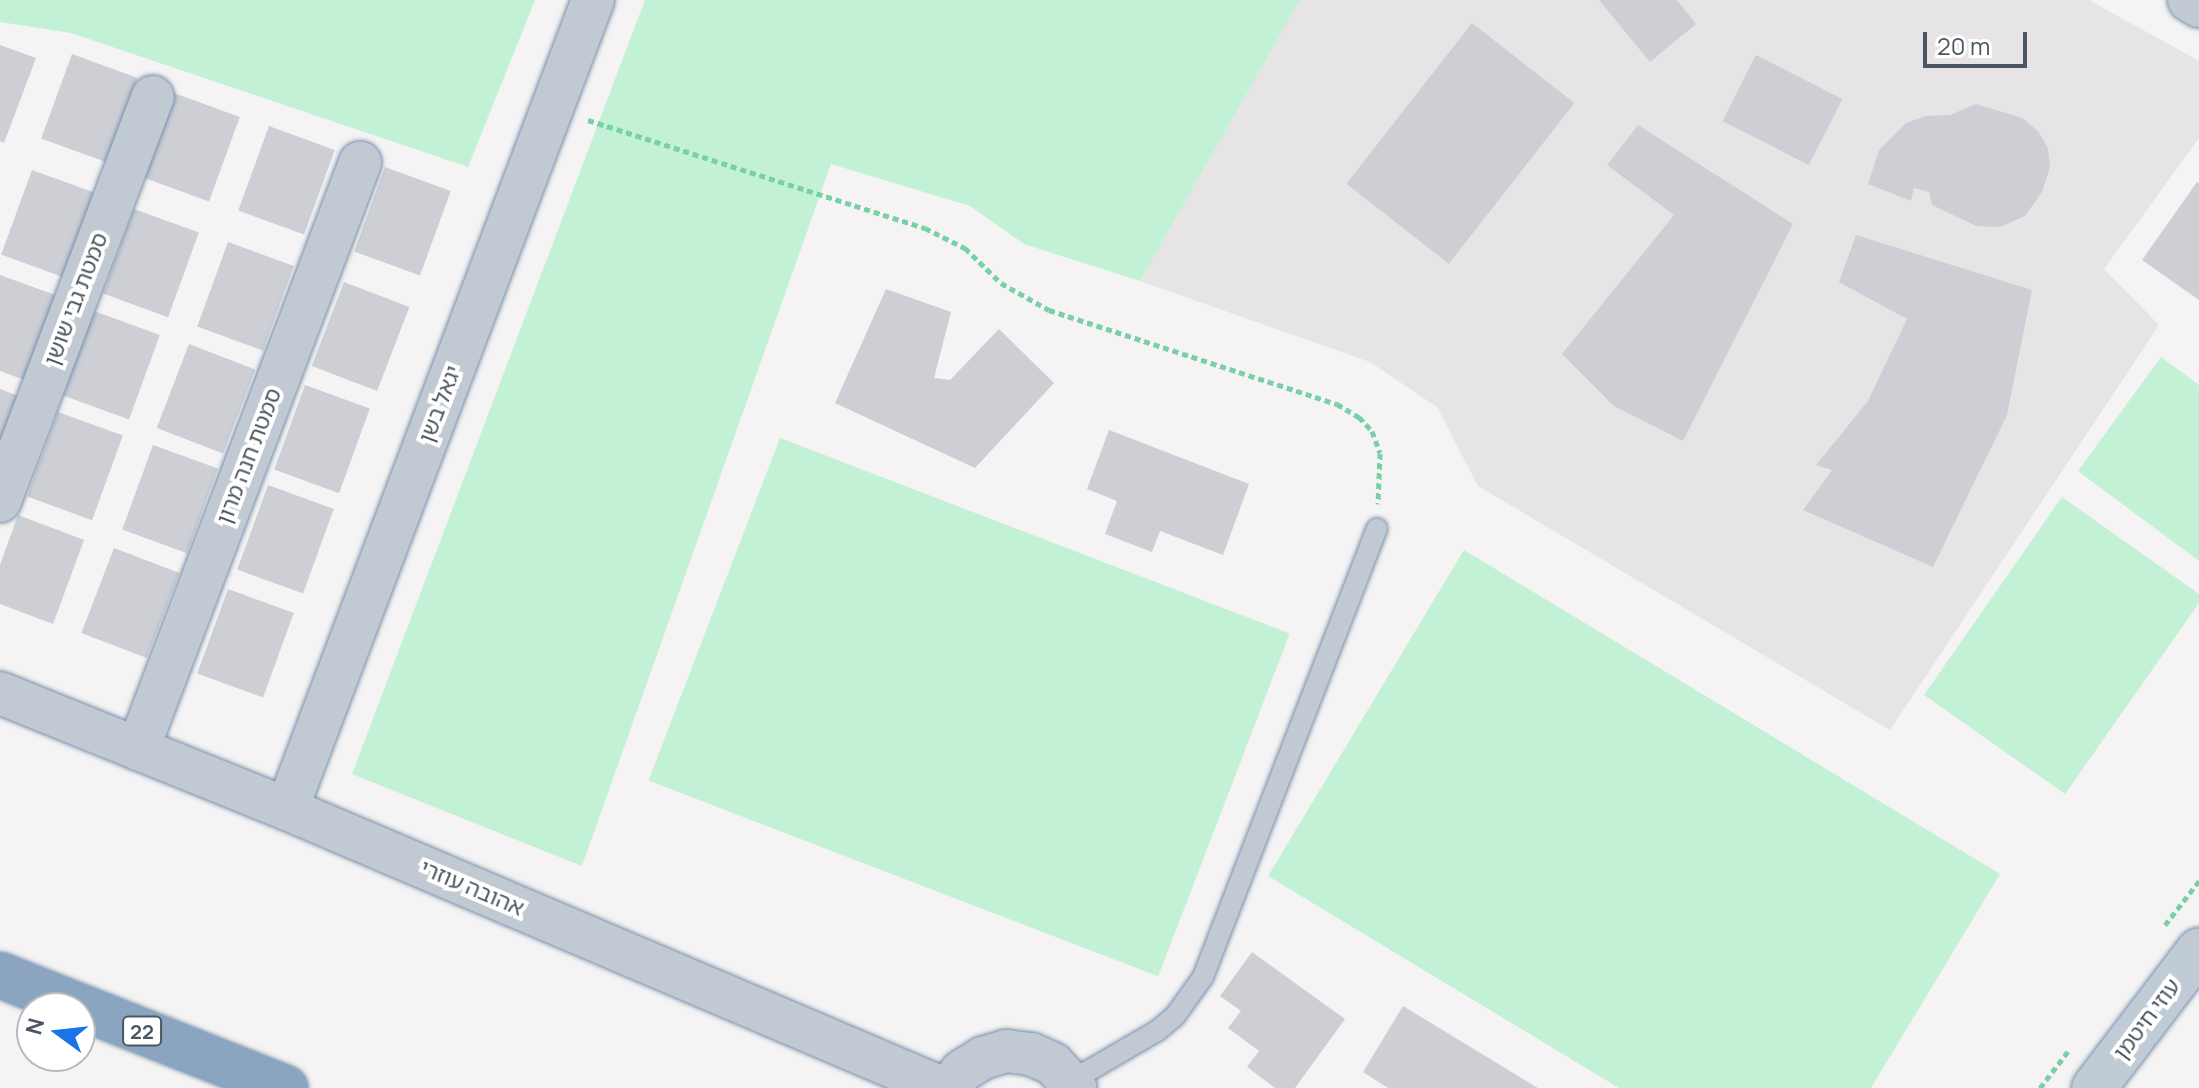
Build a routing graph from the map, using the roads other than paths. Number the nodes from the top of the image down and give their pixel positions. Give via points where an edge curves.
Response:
1 (593, 0) edge
2 (2189, 0) edge
3 (2199, 6) edge
4 (153, 97) dead end
5 (360, 163) dead end
6 (0, 501) edge
7 (1377, 529) road end
8 (0, 693) edge
9 (138, 749) junction
10 (287, 809) junction
11 (2199, 950) edge
12 (0, 975) edge
13 (1073, 1084) edge
14 (285, 1088) edge
15 (942, 1088) edge
16 (949, 1088) edge
17 (2094, 1088) edge

1 - 10 street, יגאל בשן
2 - 3 street
4 - 6 street, סמטת גבי שושן
5 - 9 street, סמטת חנה מרון
7 - 13 lane via 1203,977 1157,1031
8 - 9 street, אהובה עוזרי
9 - 10 street, אהובה עוזרי
10 - 15 street, אהובה עוזרי
11 - 17 main road, עוזי חיטמן
12 - 14 highway, 22
13 - 16 street via 1042,1059 1006,1051 962,1071

